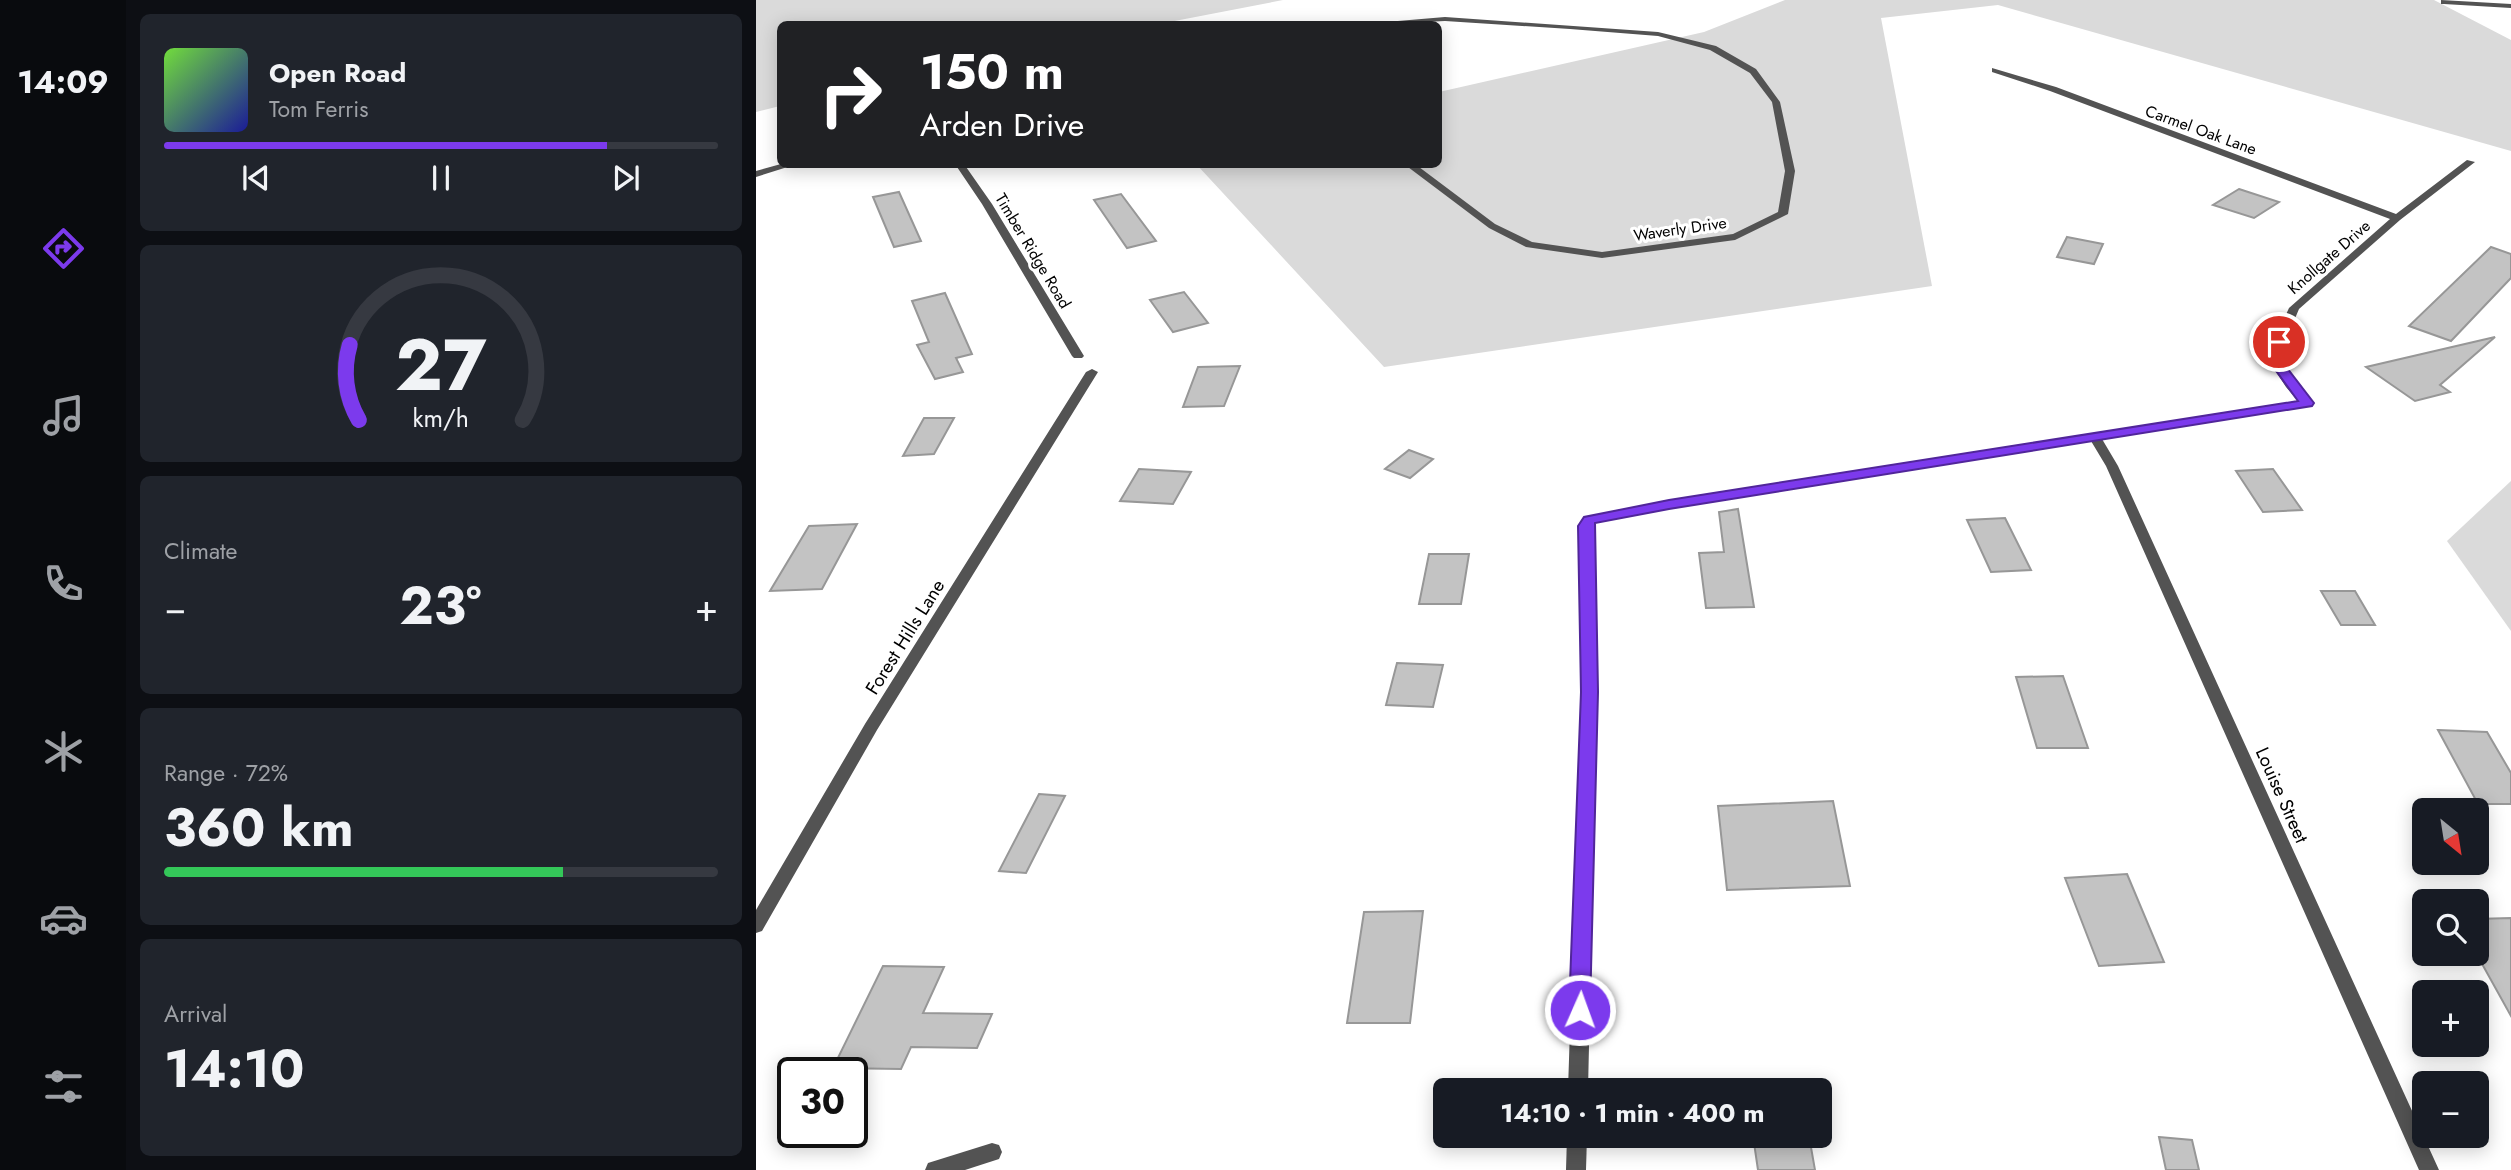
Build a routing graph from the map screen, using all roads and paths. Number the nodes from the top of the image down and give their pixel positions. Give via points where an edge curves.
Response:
1 (2444, 2) dead end
2 (2511, 6) edge
3 (1421, 21) edge
4 (1994, 70) dead end
5 (2470, 162) dead end
6 (778, 168) edge
7 (962, 168) edge
8 (1413, 168) edge
9 (756, 174) edge
10 (2398, 218) junction
11 (1078, 356) dead end
12 (1092, 372) dead end
13 (2095, 438) junction
14 (756, 926) edge
15 (1578, 1078) edge
16 (1577, 1148) edge
17 (992, 1152) dead end
18 (935, 1170) edge
19 (1576, 1170) edge
20 (2429, 1170) edge

1 - 2 street
3 - 8 street, Waverly Drive via 1658,34 1713,48 1753,71 1776,102 1790,171 1783,214 1735,237 1602,255 1530,245 1492,226
4 - 10 street, Carmel Oak Lane
5 - 10 street, Knollgate Drive
6 - 9 street
7 - 11 street, Timber Ridge Road
10 - 13 street, Knollgate Drive via 2294,308 2284,327 2277,364 2307,403
12 - 14 street, Forest Hills Lane via 871,728
13 - 15 street via 1589,520
13 - 20 street, Louise Street via 2112,466
16 - 19 street
17 - 18 street

